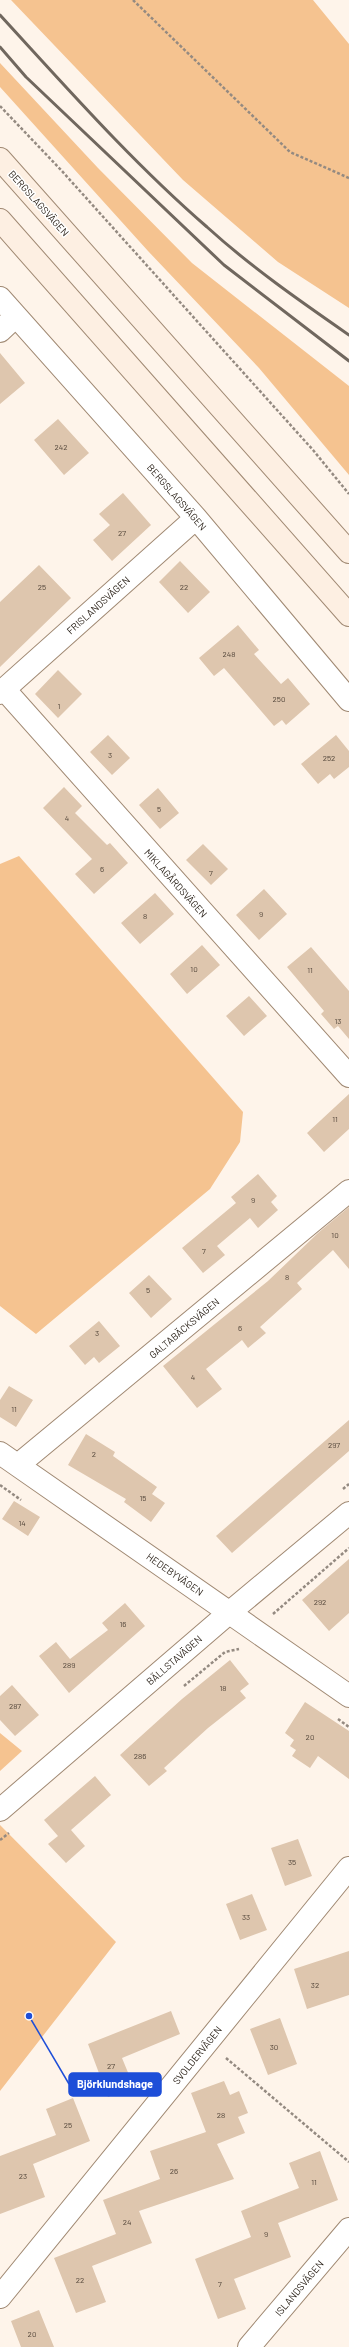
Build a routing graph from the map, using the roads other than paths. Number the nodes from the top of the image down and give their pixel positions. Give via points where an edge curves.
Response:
1 (0, 159) edge
2 (0, 220) edge
3 (0, 298) edge
4 (16, 316) junction
5 (0, 331) edge
6 (196, 518) junction
7 (349, 552) edge
8 (349, 615) edge
9 (2, 691) edge
10 (349, 700) edge
11 (349, 1076) edge
12 (349, 1191) edge
13 (0, 1453) edge
14 (18, 1465) junction
15 (349, 1512) edge
16 (230, 1612) junction
17 (349, 1696) edge
18 (0, 1810) edge
19 (349, 1868) edge
20 (349, 2229) edge
21 (0, 2297) edge
22 (249, 2347) edge

1 - 7 main road, BERGSLAGSVÄGEN
2 - 8 main road
3 - 4 street, BERGSLAGSVÄGEN
4 - 5 street
4 - 6 street, BERGSLAGSVÄGEN
6 - 9 street, FRISLANDSVÄGEN
6 - 10 street, BERGSLAGSVÄGEN
9 - 11 street, MIKLAGÅRDSVÄGEN
12 - 14 street, GALTABÄCKSVÄGEN
13 - 14 street, HEDEBYVÄGEN
14 - 16 street, HEDEBYVÄGEN
15 - 16 street, BÄLLSTAVÄGEN
16 - 17 street, HEDEBYVÄGEN
16 - 18 street, BÄLLSTAVÄGEN
19 - 21 street, SVOLDERVÄGEN
20 - 22 street, ISLANDSVÄGEN

